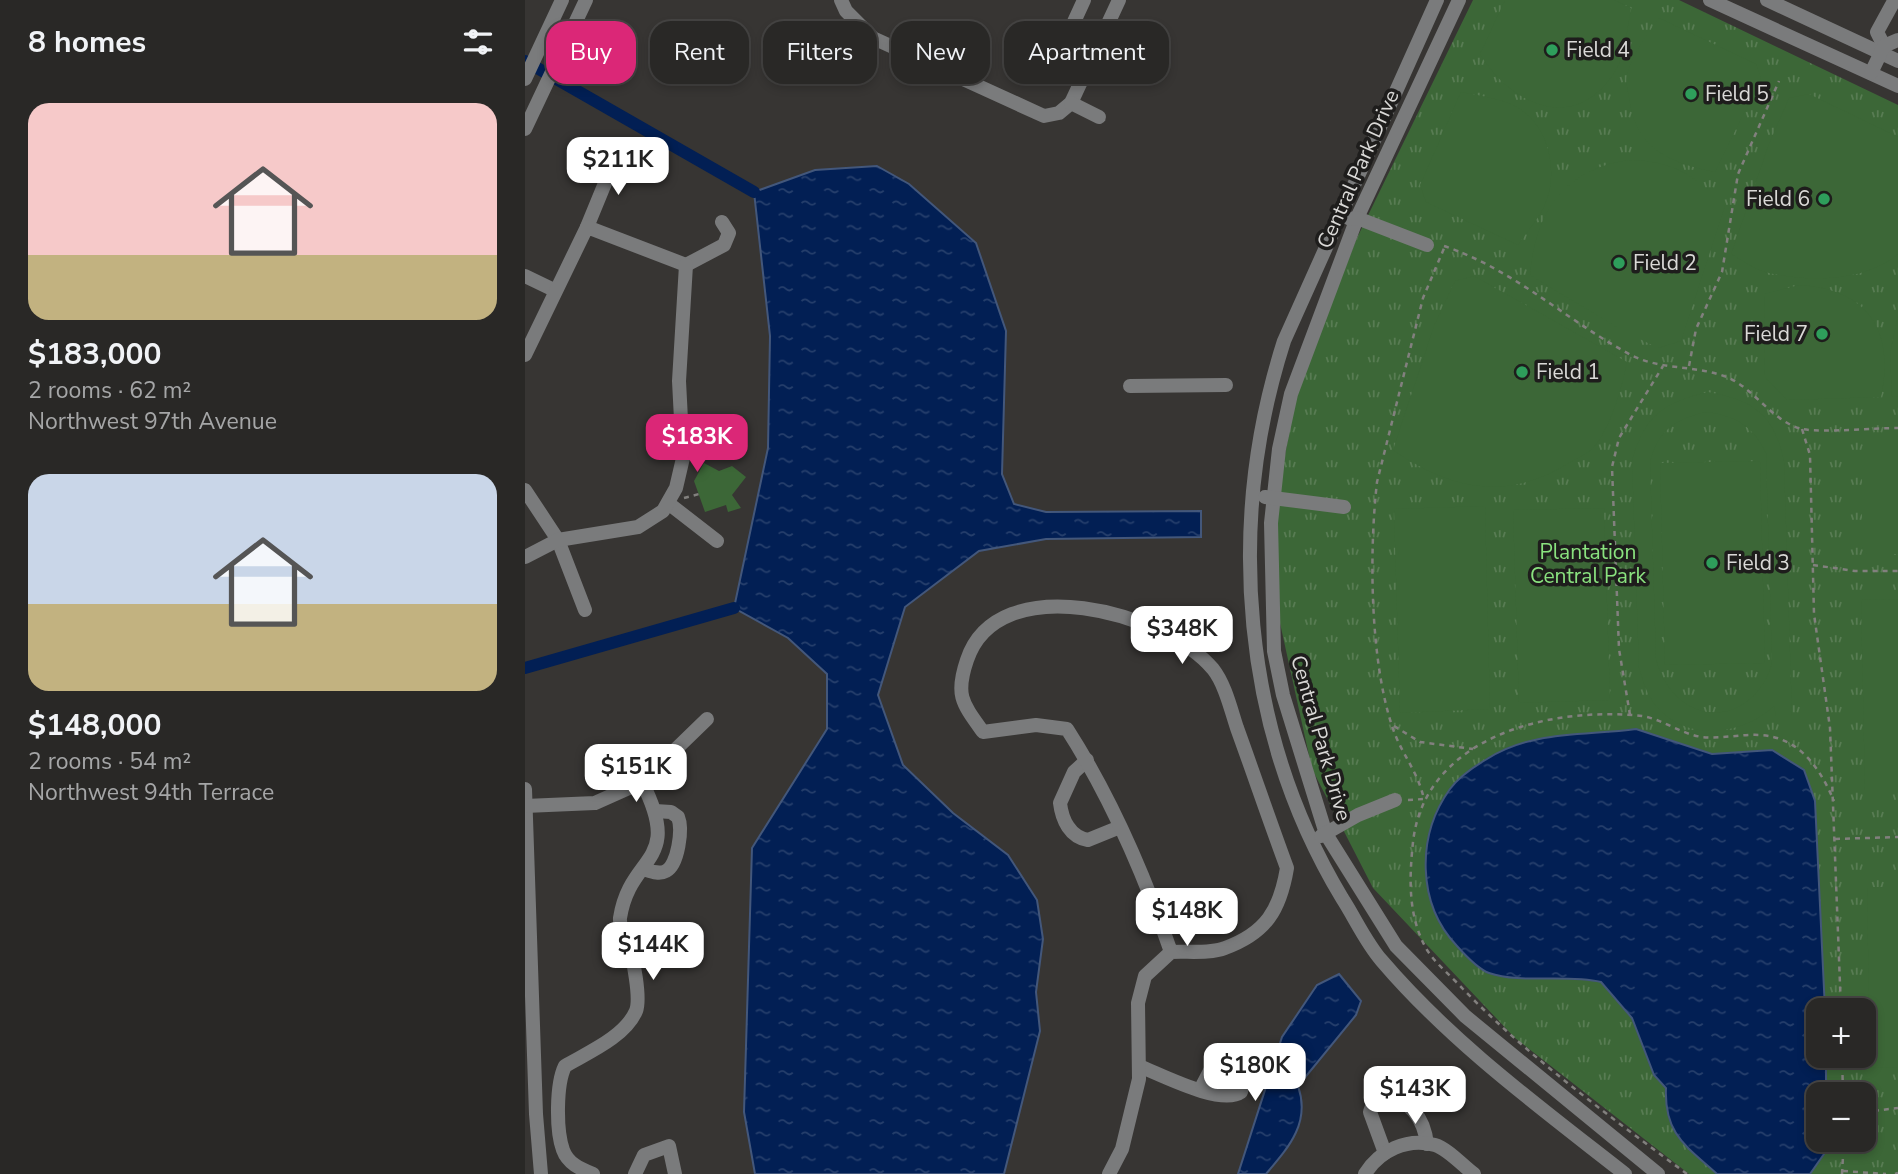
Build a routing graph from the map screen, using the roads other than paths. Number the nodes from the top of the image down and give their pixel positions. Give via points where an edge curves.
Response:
1 (562, 0) edge
2 (586, 0) edge
3 (841, 0) edge
4 (1084, 0) edge
5 (1119, 0) edge
6 (1437, 0) edge
7 (1459, 0) edge
8 (1710, 0) edge
9 (1767, 0) edge
10 (1895, 2) edge
11 (1074, 21) edge
12 (1888, 46) edge
13 (1898, 61) edge
14 (1871, 74) junction
15 (525, 79) edge
16 (1898, 86) edge
17 (1071, 103) junction
18 (1099, 117) dead end
19 (525, 130) edge
20 (617, 154) dead end
21 (1357, 218) junction
22 (1336, 220) junction
23 (722, 222) dead end
24 (587, 227) junction
25 (1427, 245) road end
26 (686, 265) junction
27 (525, 276) edge
28 (554, 290) junction
29 (525, 355) edge
30 (1226, 385) dead end
31 (1130, 386) dead end
32 (525, 490) edge
33 (1253, 497) junction
34 (1272, 497) junction
35 (667, 503) junction
36 (1344, 506) dead end
37 (558, 540) junction
38 (717, 541) dead end
39 (525, 557) edge
40 (585, 610) dead end
41 (707, 719) dead end
42 (1087, 761) junction
43 (642, 782) junction
44 (525, 789) edge
45 (1395, 800) road end
46 (526, 806) edge
47 (655, 811) junction
48 (1120, 827) junction
49 (1326, 834) junction
50 (1310, 841) junction
51 (643, 869) junction
52 (1171, 952) junction
53 (1139, 1066) junction
54 (1200, 1090) dead end
55 (1427, 1144) junction
56 (1385, 1153) junction
57 (536, 1173) edge
58 (593, 1174) edge
59 (635, 1174) edge
60 (675, 1174) edge
61 (1109, 1174) edge
62 (1365, 1174) edge
63 (1475, 1174) edge
64 (1625, 1174) edge
65 (1658, 1174) edge

1 - 15 street
2 - 19 street
3 - 17 street via 873,38 1036,114 1052,116
4 - 11 street
5 - 17 street
6 - 22 street, Central Park Drive
7 - 21 street, Central Park Drive
8 - 14 street
9 - 12 street
10 - 12 street via 1877,32
12 - 13 street
12 - 14 street
14 - 16 street
17 - 18 street
20 - 24 street
21 - 22 street
21 - 25 street
21 - 34 street, Central Park Drive via 1291,394
22 - 33 street, Central Park Drive via 1267,393
23 - 26 street via 729,233 724,244
24 - 26 street
24 - 28 street
26 - 35 street via 679,381 683,458
27 - 28 street
28 - 29 street
30 - 31 street
32 - 37 street
33 - 34 street
33 - 50 street, Central Park Drive via 1255,655 1267,714
34 - 36 street
34 - 49 street, Central Park Drive via 1274,651
35 - 37 street via 663,511 638,527
35 - 38 street
37 - 39 street
37 - 40 street
41 - 43 street
42 - 48 street
42 - 48 street via 1074,772 1060,803 1066,824 1088,840
42 - 52 street via 1067,730 1036,724 983,732 963,704 960,682 972,643 991,624 1024,608 1075,607 1131,617 1182,643 1214,670 1287,868 1270,922 1224,949
43 - 46 street via 596,803
43 - 47 street
44 - 46 street
45 - 49 street
46 - 57 street
47 - 51 street via 658,844
47 - 51 street via 678,817 679,838 673,866 659,873
48 - 52 street via 1143,872
49 - 50 street
49 - 65 street, Central Park Drive via 1405,955 1475,1025
50 - 64 street, Central Park Drive via 1380,959 1451,1032
51 - 58 street via 619,921 635,973 637,1010 627,1025 565,1066 561,1075 563,1151 576,1167
52 - 53 street via 1145,976 1138,1003
53 - 54 street
53 - 61 street via 1122,1149
55 - 56 street via 1404,1143
55 - 56 street via 1424,1124 1412,1108 1385,1094 1374,1101 1370,1112
55 - 63 street via 1436,1145
56 - 62 street via 1374,1158
59 - 60 street via 644,1155 669,1146

